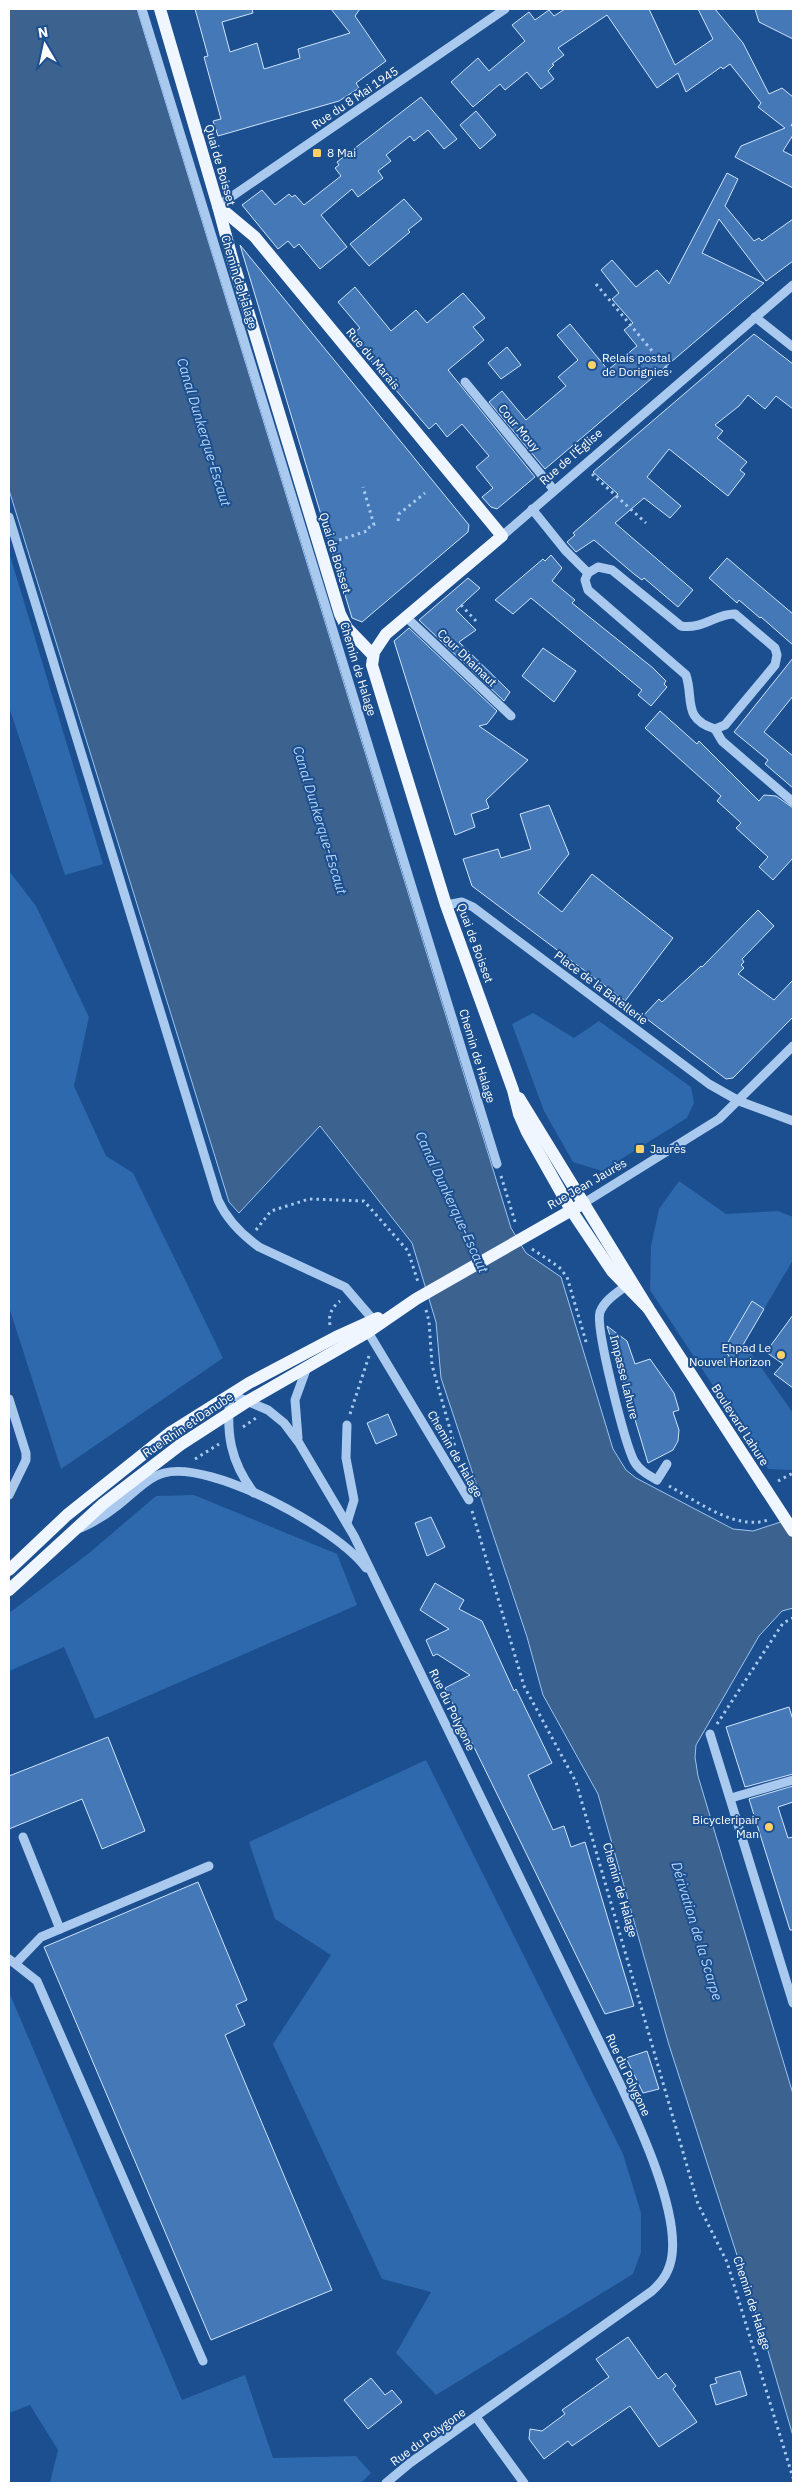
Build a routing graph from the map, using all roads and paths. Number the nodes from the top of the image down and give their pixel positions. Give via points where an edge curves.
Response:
1 (142, 9) edge
2 (160, 9) edge
3 (505, 9) edge
4 (218, 206) junction
5 (596, 284) dead end
6 (793, 285) edge
7 (755, 317) junction
8 (793, 347) edge
9 (653, 352) dead end
10 (465, 382) dead end
11 (582, 465) junction
12 (363, 487) dead end
13 (554, 490) junction
14 (426, 492) dead end
15 (532, 509) junction
16 (9, 518) edge
17 (398, 521) dead end
18 (646, 523) dead end
19 (502, 536) junction
20 (318, 547) junction
21 (588, 573) junction
22 (460, 605) dead end
23 (406, 617) junction
24 (476, 621) dead end
25 (373, 655) junction
26 (510, 716) dead end
27 (715, 729) junction
28 (793, 802) edge
29 (446, 905) junction
30 (793, 1046) edge
31 (513, 1090) junction
32 (739, 1101) junction
33 (793, 1121) edge
34 (497, 1164) dead end
35 (584, 1203) junction
36 (571, 1210) junction
37 (629, 1284) junction
38 (416, 1299) joint
39 (373, 1326) junction
40 (378, 1349) junction
41 (307, 1367) junction
42 (230, 1394) junction
43 (9, 1400) edge
44 (248, 1401) junction
45 (228, 1413) junction
46 (347, 1425) joint
47 (299, 1443) junction
48 (667, 1464) dead end
49 (657, 1480) junction
50 (254, 1493) junction
51 (9, 1495) edge
52 (469, 1500) joint
53 (770, 1520) dead end
54 (347, 1523) junction
55 (793, 1531) edge
56 (68, 1535) junction
57 (9, 1570) edge
58 (374, 1580) junction
59 (9, 1590) edge
60 (793, 1618) edge
61 (710, 1734) joint
62 (793, 1780) edge
63 (730, 1798) junction
64 (23, 1837) dead end
65 (208, 1866) dead end
66 (60, 1929) junction
67 (12, 1961) edge
68 (793, 2003) edge
69 (203, 2361) dead end
70 (476, 2417) junction
71 (793, 2478) edge
72 (386, 2483) edge
73 (524, 2483) edge

1 - 34 street, Chemin de Halage
2 - 4 main road, Quai de Boisset
3 - 4 street, Rue du 8 Mai 1945
4 - 19 main road, Rue du Marais via 254,237
4 - 20 main road, Quai de Boisset
5 - 9 path
6 - 7 street, Rue de l'Église
7 - 8 street
7 - 11 street, Rue de l'Église
10 - 13 street, Cour Mouy
11 - 13 street, Rue de l'Église
11 - 18 path
12 - 20 path via 374,525 367,532
13 - 15 street, Rue de l'Église
14 - 17 path via 399,514
15 - 19 street, Rue de l'Église
15 - 21 street
16 - 39 street, Chemin de Halage via 220,1205 231,1222 259,1247 345,1287
19 - 23 main road, Rue de l'Église
20 - 25 main road, Quai de Boisset via 342,620
21 - 27 street via 586,588 592,595 686,675 692,713 701,723
21 - 27 street via 598,567 612,570 682,626 698,626 735,614 775,648 775,664 725,725
22 - 24 path
23 - 25 main road, Rue de l'Église via 386,634
23 - 26 street, Cour Dhainaut
25 - 29 main road, Quai de Boisset via 373,673
27 - 28 street via 722,740
29 - 31 main road, Quai de Boisset
29 - 32 street, Place de la Batellerie via 462,902 473,907 698,1077
30 - 32 street, Rue Jean Jaurès
31 - 35 main road, Quai de Boisset
31 - 36 main road, Quai de Boisset via 527,1132
32 - 33 street, Place de la Batellerie
32 - 35 street, Rue Jean Jaurès via 696,1134
35 - 36 main road, Rue Jean Jaurès
35 - 37 main road, Boulevard Lahure
36 - 37 main road, Boulevard Lahure via 612,1272
36 - 38 main road, Rue Jean Jaurès
37 - 49 street, Impasse Lahure via 604,1305 599,1327 631,1452 644,1472
37 - 55 main road, Boulevard Lahure via 648,1308
38 - 39 main road, Rue Rhin et Danube
39 - 40 street, Chemin de Halage
39 - 41 main road, Rue Rhin et Danube
39 - 42 main road, Rue Rhin et Danube via 315,1348
40 - 46 path via 367,1358
40 - 52 street, Chemin de Halage
41 - 44 main road, Rue Rhin et Danube
41 - 47 street, Rue du Polygone via 295,1400 294,1419
42 - 44 street, Rue du Polygone
42 - 45 street, Rue du Polygone
42 - 57 main road, Rue Rhin et Danube via 126,1466 67,1515
43 - 51 street via 26,1460
44 - 45 main road, Rue Rhin et Danube
44 - 47 street, Rue du Polygone via 272,1412
45 - 50 street, Rue du Polygone via 233,1456
45 - 56 main road, Rue Rhin et Danube via 133,1479
46 - 54 street via 346,1458 354,1500
47 - 54 street, Rue du Polygone
48 - 49 street
49 - 53 path via 739,1522 755,1524
50 - 56 street, Rue du Polygone via 211,1475 166,1472 150,1479 106,1514
50 - 58 street, Rue du Polygone via 328,1534 354,1555
52 - 71 path, Chemin de Halage via 524,1686 576,1782 698,2204 727,2262
54 - 58 street, Rue du Polygone
56 - 59 main road, Rue Rhin et Danube
58 - 70 street, Rue du Polygone via 620,2084 656,2174 671,2229 670,2266 666,2276 652,2291
60 - 61 path via 783,1623
61 - 63 street
62 - 63 street
63 - 68 street
64 - 66 street
65 - 66 street
66 - 67 street via 41,1937
67 - 69 street via 37,1981
70 - 72 street, Rue du Polygone
70 - 73 street

